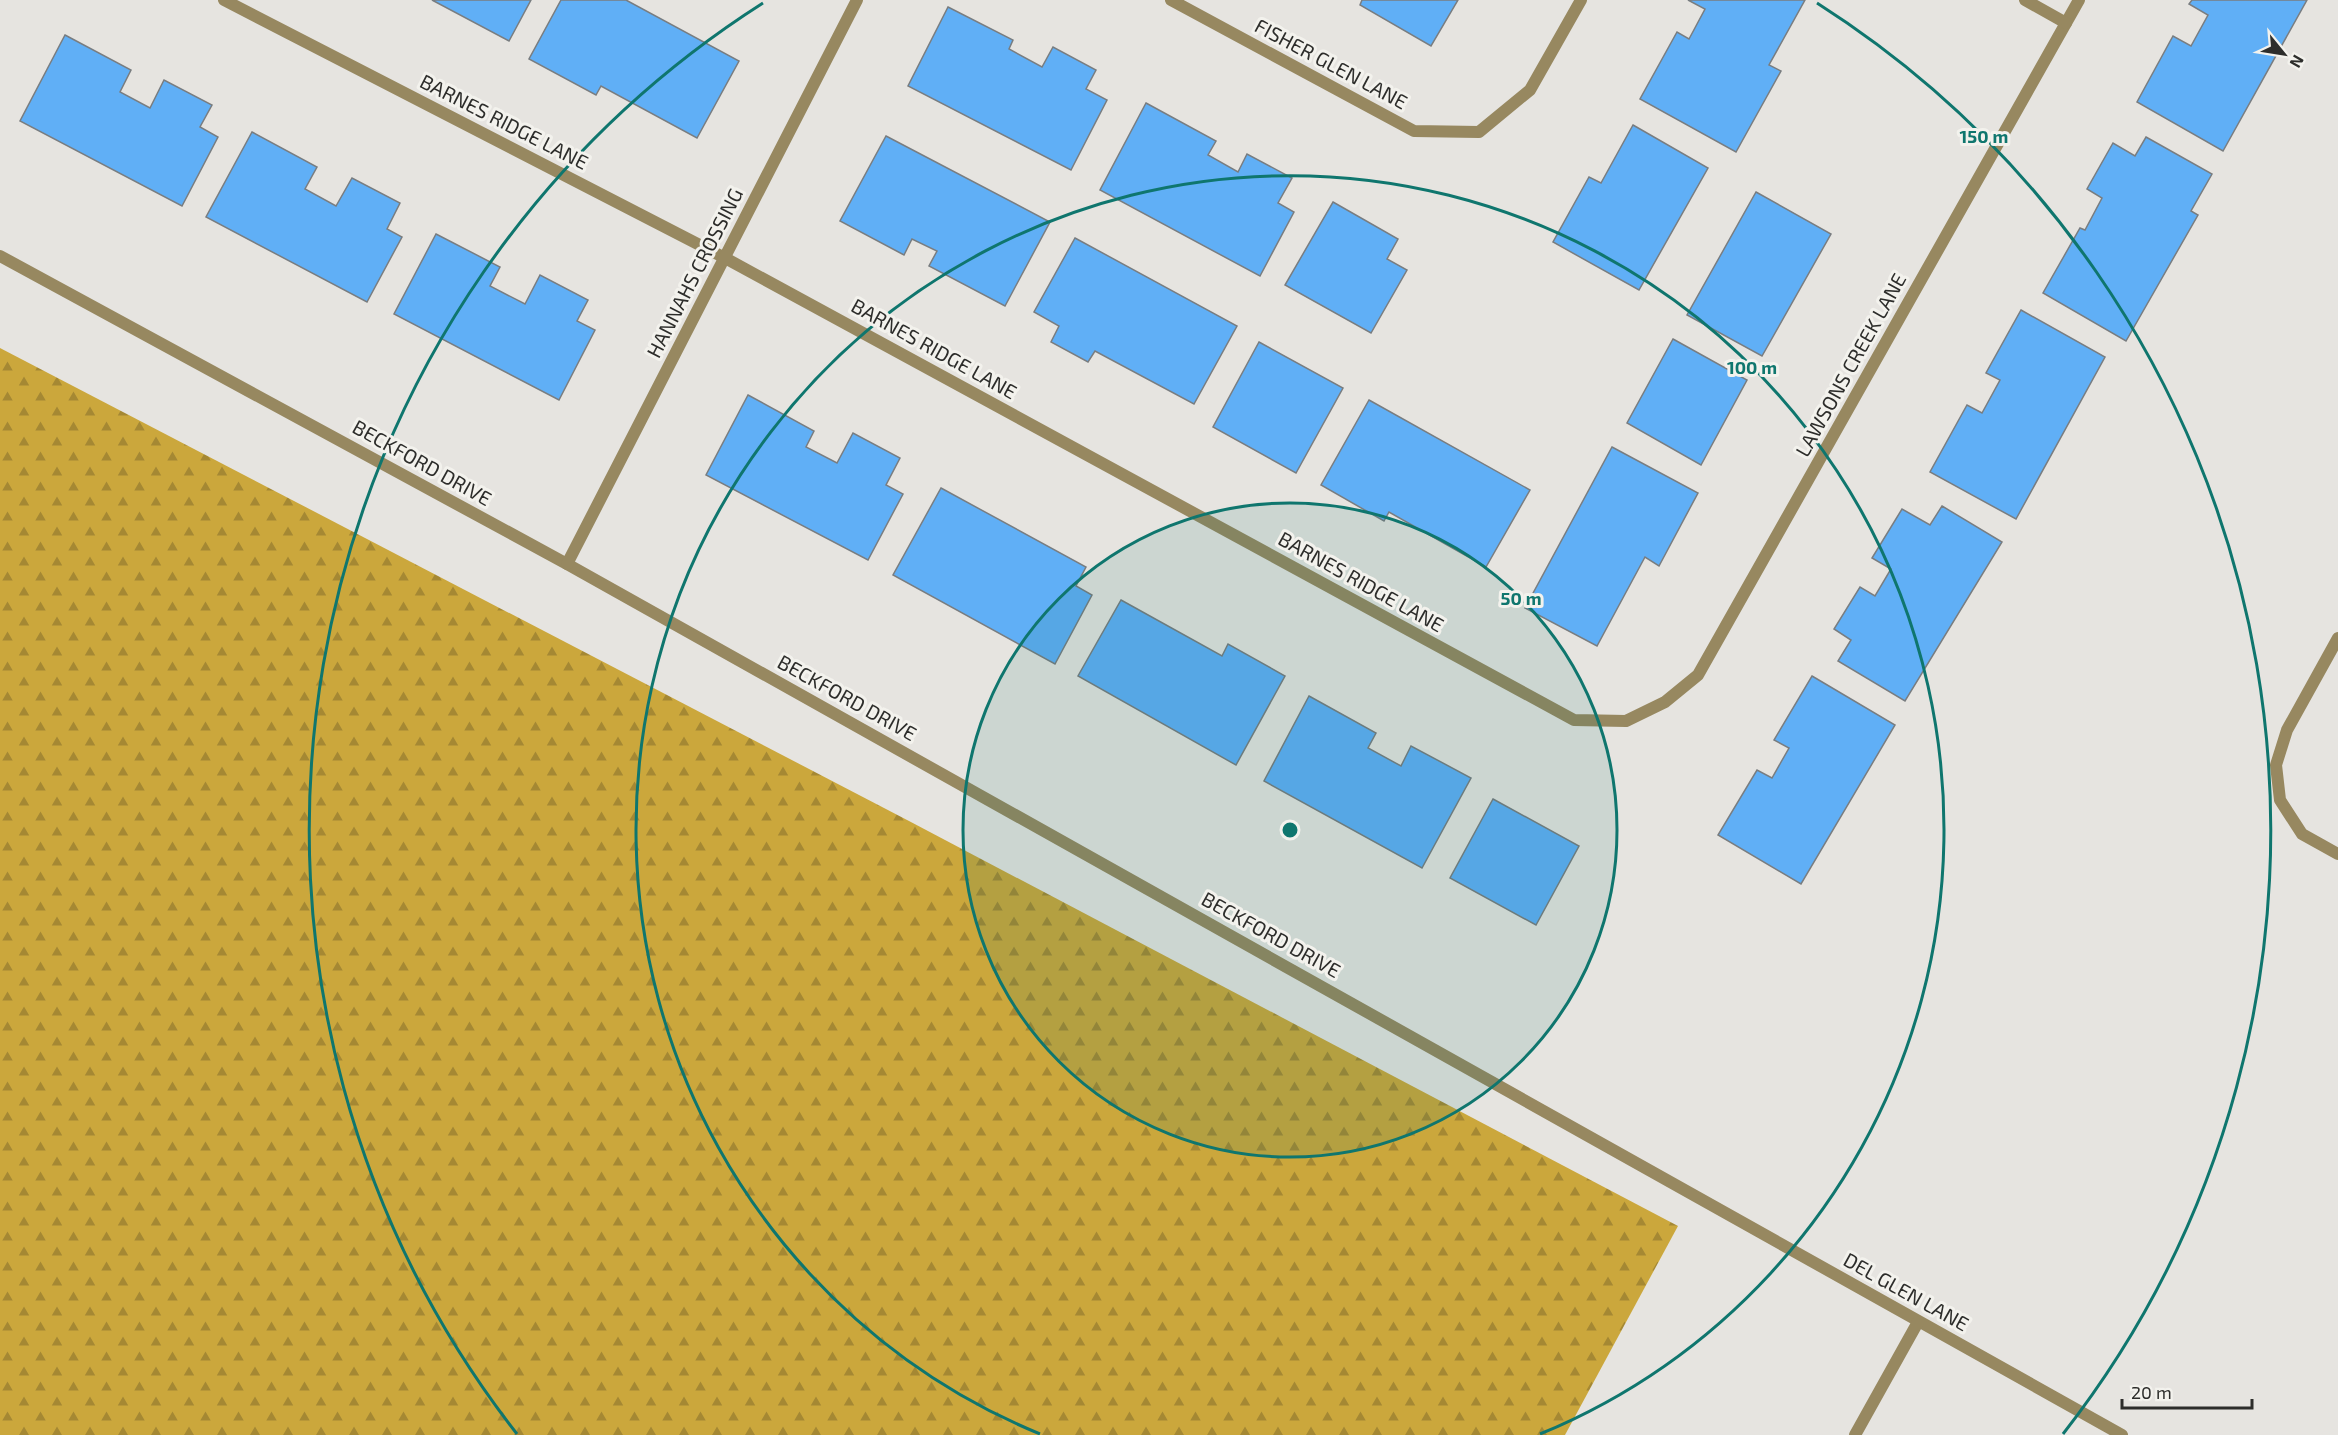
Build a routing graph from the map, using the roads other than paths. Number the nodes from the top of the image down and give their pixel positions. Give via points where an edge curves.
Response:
1 (224, 0) edge
2 (857, 0) edge
3 (1172, 0) edge
4 (1581, 0) edge
5 (2025, 0) edge
6 (2079, 0) edge
7 (2067, 22) junction
8 (0, 256) edge
9 (725, 258) junction
10 (567, 564) junction
11 (2338, 638) edge
12 (1626, 721) joint
13 (2338, 854) edge
14 (1671, 1181) joint
15 (1918, 1322) junction
16 (1855, 1435) edge
17 (2122, 1435) edge

1 - 9 street, BARNES RIDGE LANE
2 - 9 street, HANNAHS CROSSING
3 - 4 street, FISHER GLEN LANE via 1414,132 1479,132 1530,90
5 - 7 street
6 - 7 street, LAWSONS CREEK LANE
7 - 12 street, LAWSONS CREEK LANE via 1698,675 1665,702
8 - 10 street, BECKFORD DRIVE
9 - 10 street, HANNAHS CROSSING
9 - 12 street, BARNES RIDGE LANE via 1574,720
10 - 14 street, BECKFORD DRIVE
11 - 13 street via 2287,730 2276,765 2280,800 2302,834
14 - 15 street, DEL GLEN LANE
15 - 16 street
15 - 17 street, DEL GLEN LANE

